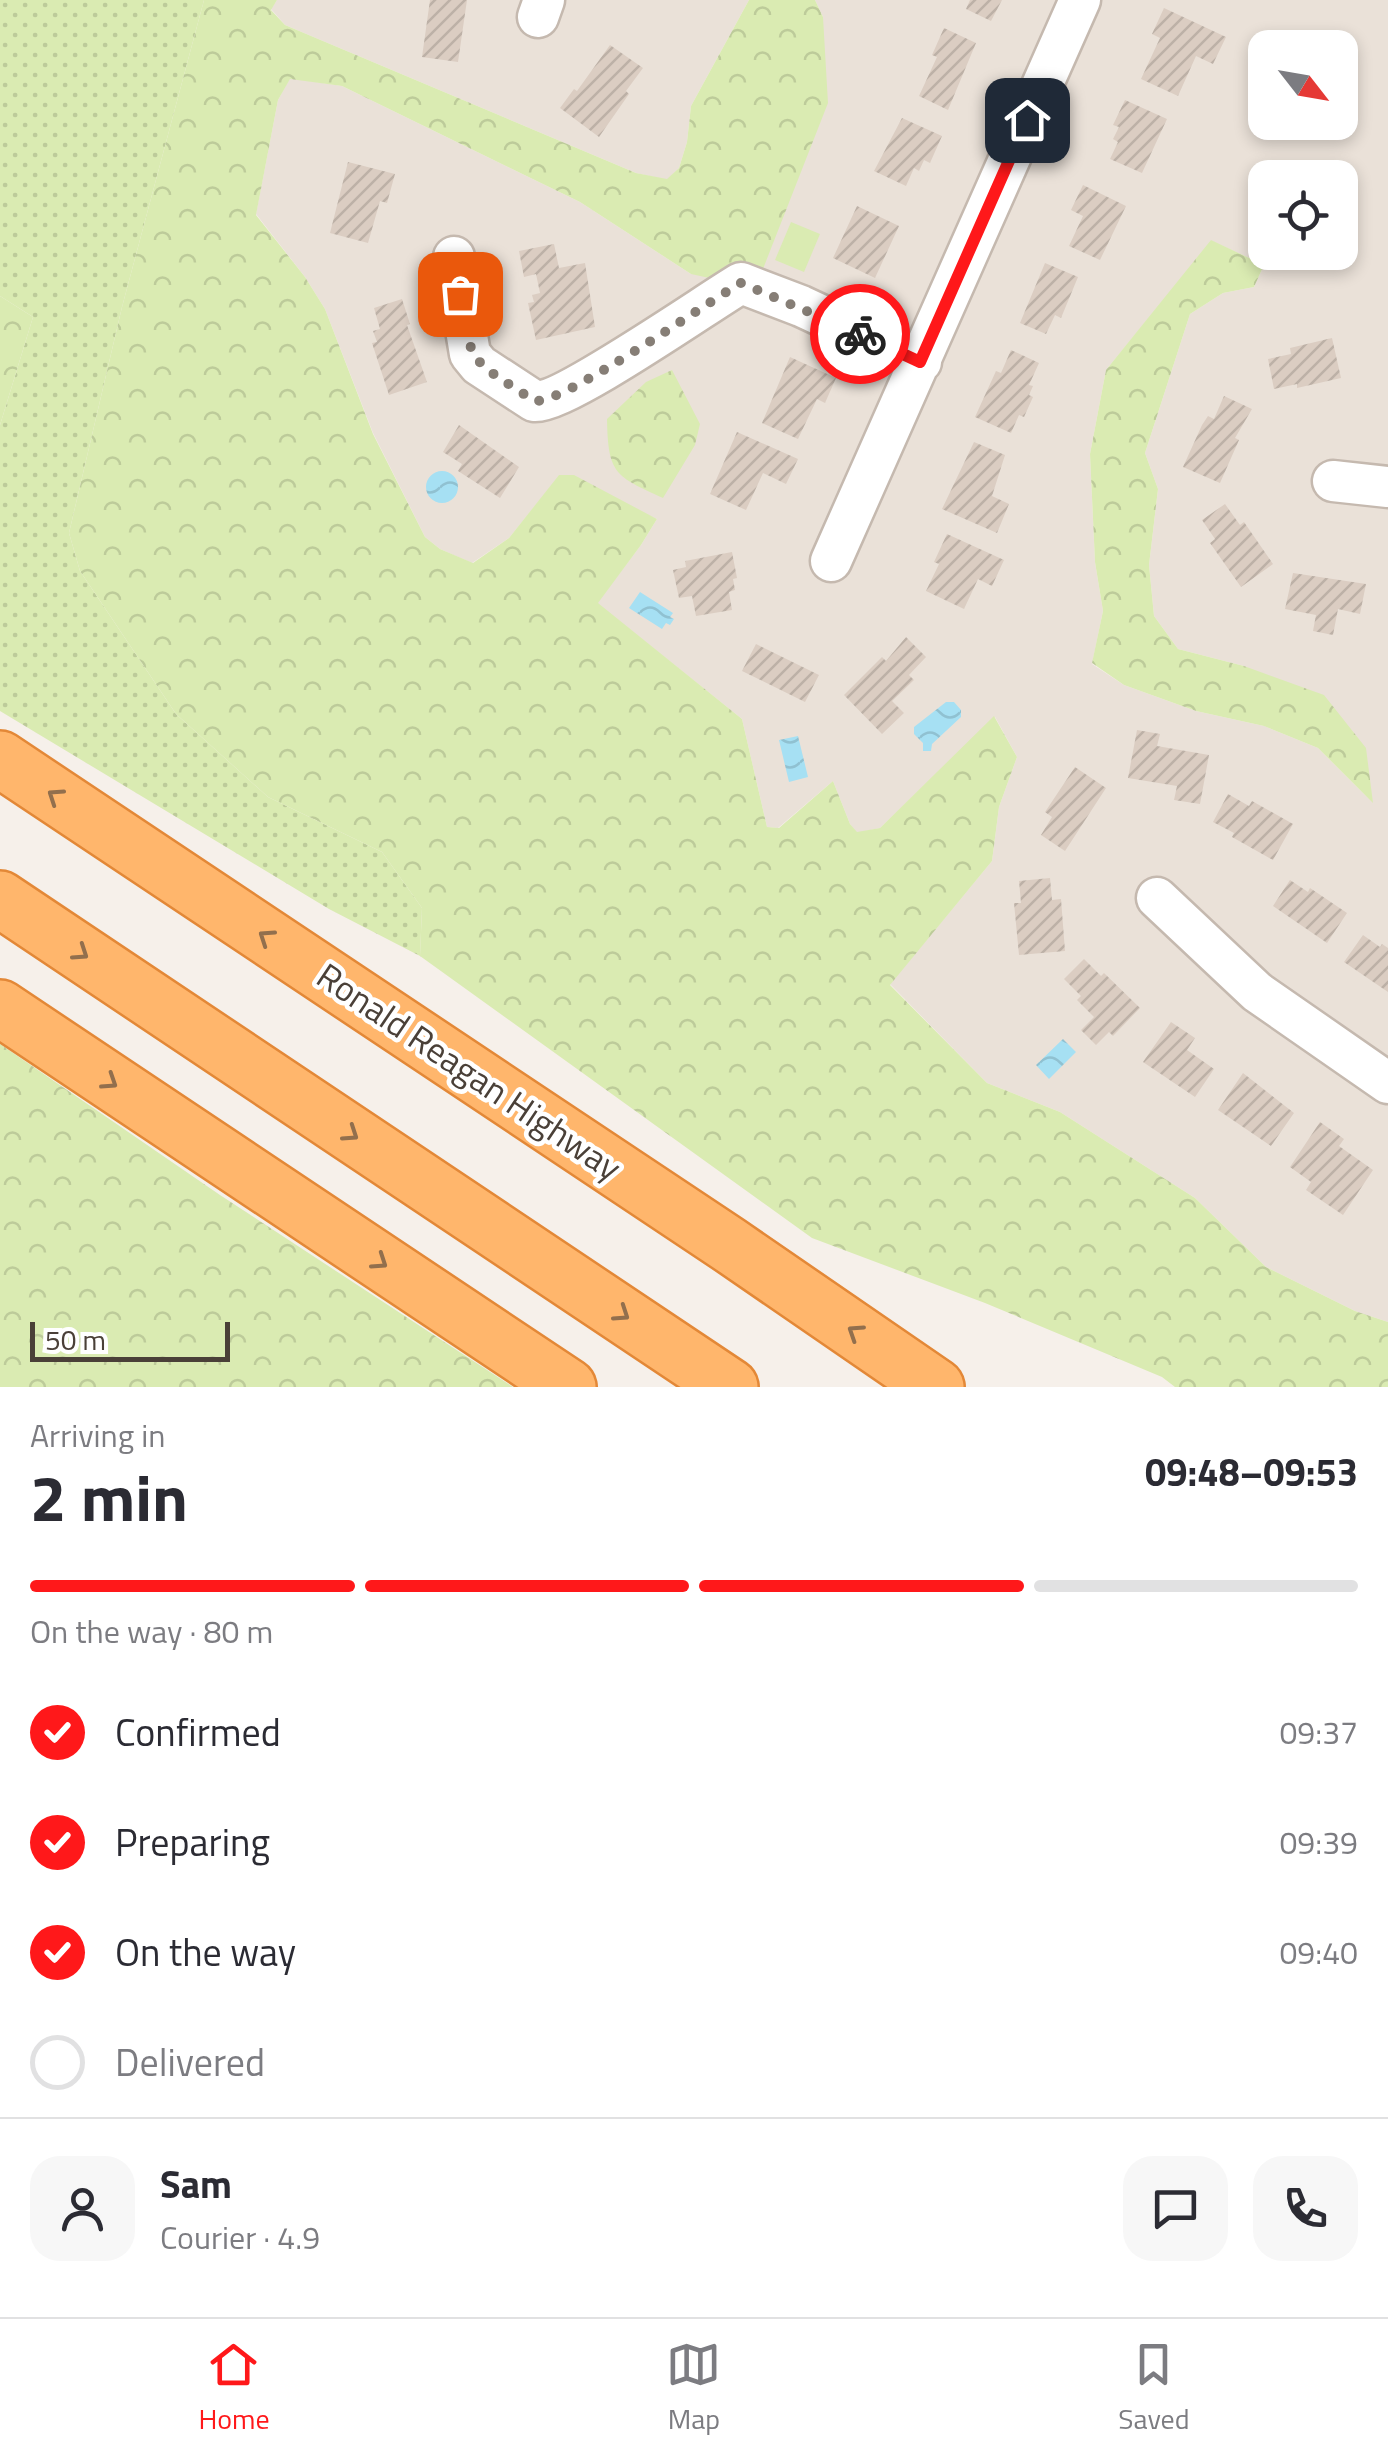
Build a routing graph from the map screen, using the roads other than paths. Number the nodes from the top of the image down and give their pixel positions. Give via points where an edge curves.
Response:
1 (1080, 0) edge
2 (454, 257) dead end
3 (920, 362) junction
4 (1333, 481) dead end
5 (1388, 488) edge
6 (832, 561) dead end
7 (0, 760) edge
8 (1157, 898) dead end
9 (0, 899) edge
10 (0, 1008) edge
11 (1388, 1083) edge
12 (932, 1382) edge
13 (568, 1387) edge
14 (730, 1387) edge

1 - 3 street
2 - 3 street via 470,354 534,401 586,380 741,283
3 - 6 street
4 - 5 street
12 -> 7 highway, Ronald Reagan Highway
8 - 11 street via 1257,992
9 -> 14 highway
10 -> 13 highway

